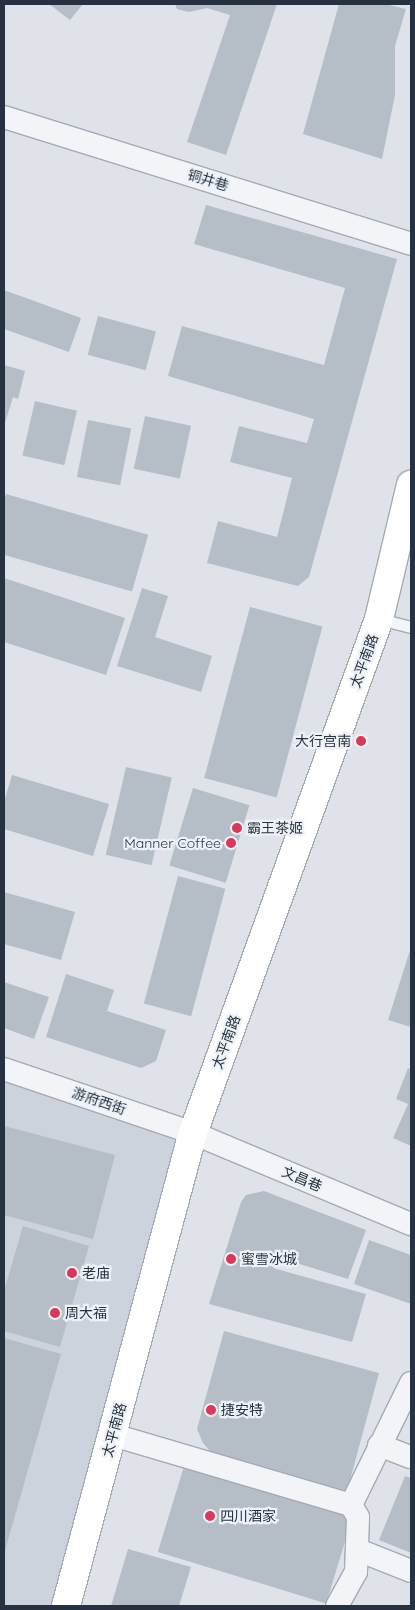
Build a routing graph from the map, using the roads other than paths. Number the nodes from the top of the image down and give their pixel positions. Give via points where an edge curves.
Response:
1 (4, 117) edge
2 (411, 244) edge
3 (411, 485) edge
4 (379, 619) junction
5 (411, 628) edge
6 (4, 1069) edge
7 (194, 1133) junction
8 (411, 1224) edge
9 (411, 1383) edge
10 (112, 1435) junction
11 (379, 1445) junction
12 (411, 1457) edge
13 (351, 1505) junction
14 (358, 1550) junction
15 (411, 1571) edge
16 (66, 1606) edge
17 (337, 1606) edge

1 - 2 street, 铜井巷
3 - 4 main road, 太平南路
4 - 5 lane
4 - 7 main road, 太平南路
6 - 7 street, 游府西街
7 - 8 street, 文昌巷
7 - 10 main road, 太平南路
9 - 11 street
10 - 13 street
10 - 16 main road, 太平南路
11 - 12 street
11 - 13 street
13 - 14 street via 358,1517
14 - 15 street
14 - 17 street via 356,1572

